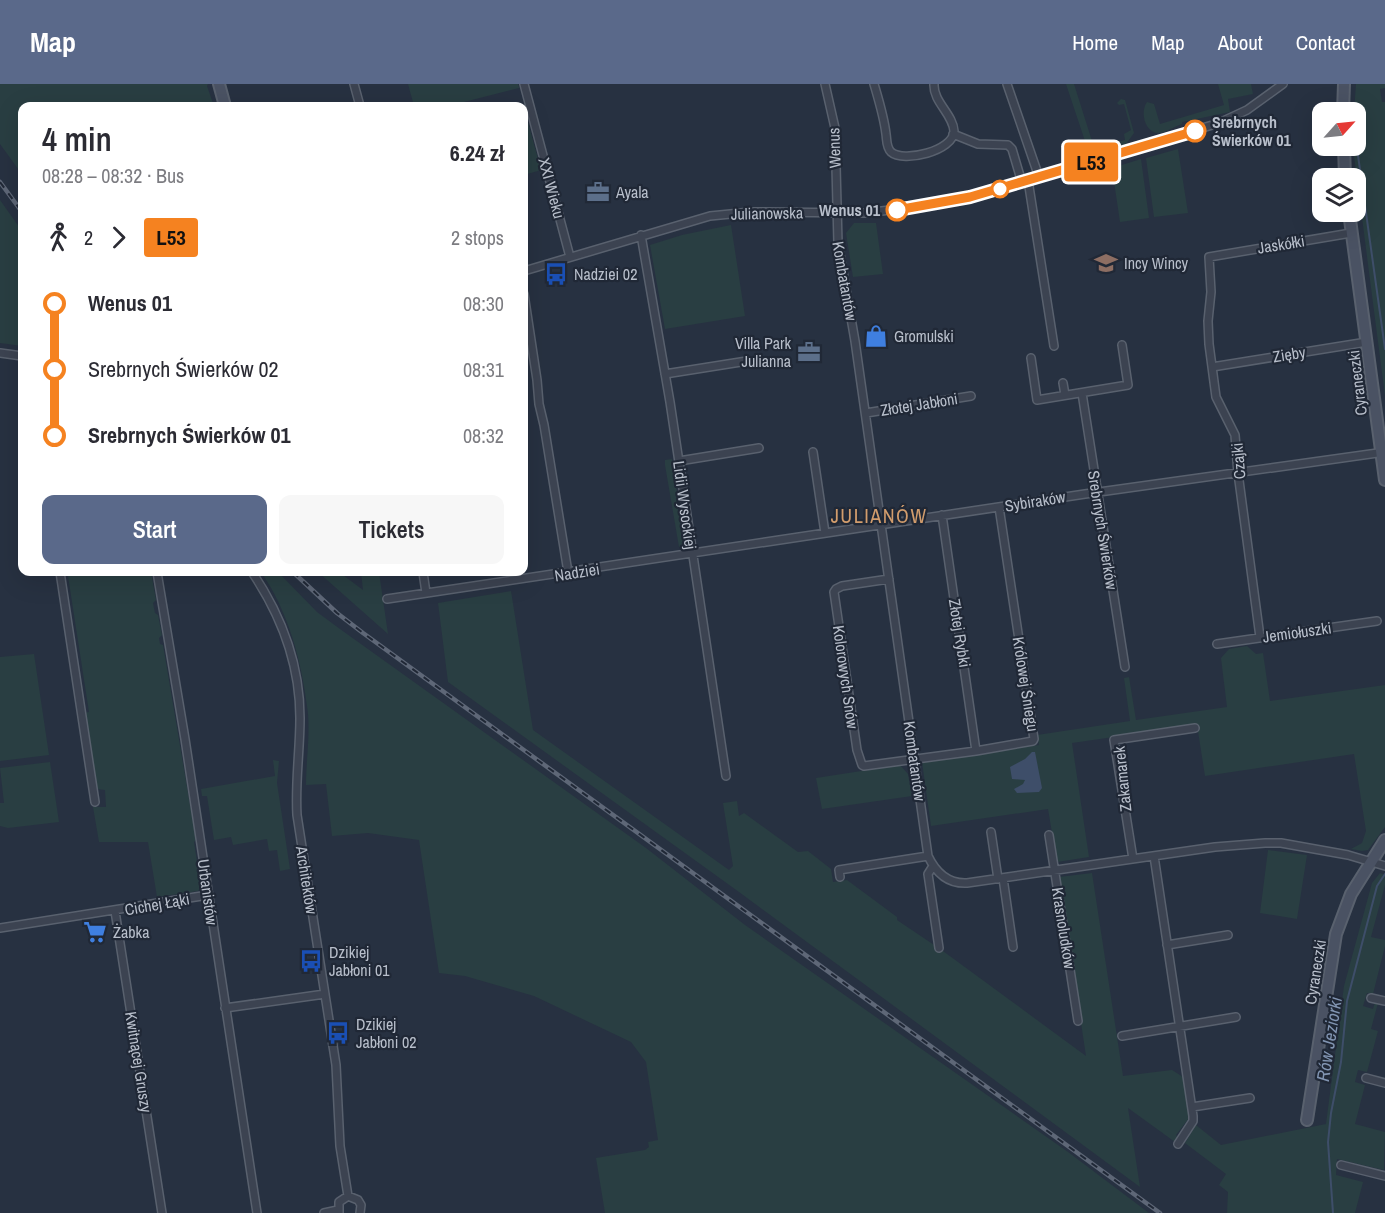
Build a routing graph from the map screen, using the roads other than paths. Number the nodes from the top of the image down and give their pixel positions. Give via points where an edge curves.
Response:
1 (219, 84) edge
2 (354, 84) edge
3 (524, 84) edge
4 (825, 84) edge
5 (874, 84) edge
6 (934, 84) edge
7 (1007, 84) edge
8 (1283, 84) edge
9 (1344, 84) edge
10 (224, 102) edge
11 (359, 102) edge
12 (1343, 102) edge
13 (953, 134) junction
14 (1020, 176) dead end
15 (1039, 177) junction
16 (1028, 180) junction
17 (836, 213) junction
18 (1350, 222) edge
19 (1351, 233) junction
20 (641, 235) junction
21 (1212, 255) joint
22 (570, 256) junction
23 (528, 270) edge
24 (528, 320) edge
25 (1367, 342) junction
26 (1122, 345) dead end
27 (1054, 346) dead end
28 (0, 353) edge
29 (18, 355) edge
30 (1031, 358) dead end
31 (747, 361) dead end
32 (1212, 367) junction
33 (665, 374) junction
34 (1063, 383) dead end
35 (1082, 393) junction
36 (1065, 395) junction
37 (971, 396) dead end
38 (866, 413) junction
39 (759, 448) dead end
40 (813, 452) dead end
41 (1383, 452) edge
42 (679, 460) junction
43 (1238, 473) junction
44 (1385, 480) edge
45 (1098, 492) junction
46 (999, 507) junction
47 (942, 515) junction
48 (881, 524) junction
49 (825, 533) junction
50 (691, 554) junction
51 (567, 566) dead end
52 (61, 576) edge
53 (158, 576) edge
54 (255, 576) edge
55 (424, 576) edge
56 (889, 579) junction
57 (426, 593) junction
58 (387, 599) dead end
59 (1377, 621) dead end
60 (1260, 637) junction
61 (1217, 644) dead end
62 (1125, 667) dead end
63 (1195, 728) dead end
64 (976, 751) junction
65 (915, 760) junction
66 (726, 776) dead end
67 (95, 802) dead end
68 (991, 832) dead end
69 (1049, 836) dead end
70 (1385, 840) edge
71 (928, 856) junction
72 (1154, 856) junction
73 (1133, 859) junction
74 (1370, 861) junction
75 (933, 866) junction
76 (1385, 866) edge
77 (1054, 870) junction
78 (840, 877) dead end
79 (1000, 879) junction
80 (208, 895) junction
81 (115, 911) junction
82 (0, 928) edge
83 (1228, 935) dead end
84 (1167, 945) junction
85 (1013, 947) dead end
86 (939, 948) dead end
87 (325, 994) junction
88 (1371, 998) dead end
89 (1385, 1001) edge
90 (225, 1008) junction
91 (1236, 1017) dead end
92 (1078, 1021) dead end
93 (1179, 1026) junction
94 (1122, 1036) dead end
95 (1366, 1078) dead end
96 (1385, 1083) edge
97 (1250, 1098) dead end
98 (1192, 1107) junction
99 (1307, 1120) dead end
100 (1178, 1144) dead end
101 (1341, 1165) dead end
102 (1385, 1176) edge
103 (348, 1197) junction
104 (338, 1212) edge
105 (162, 1213) edge
106 (257, 1213) edge
107 (324, 1213) edge
108 (360, 1213) edge

1 - 10 street
2 - 11 street
3 - 22 street, XXI Wieku
4 - 17 street, Wenus via 835,128
5 - 13 street via 885,119 888,148 893,154 935,150 949,142
6 - 13 street
7 - 15 street
8 - 15 street, Julianowska via 1247,110 1219,123
9 - 12 street
13 - 14 street via 978,144 1008,146
15 - 16 street, Julianowska
16 - 17 street, Julianowska via 921,207
16 - 27 street
17 - 20 street, Julianowska via 730,213
17 - 38 street, Kombatantów via 841,269
18 - 19 street, Cyraneczki
19 - 21 street, Jaskółki
19 - 25 street, Cyraneczki
20 - 22 street, Julianowska
20 - 33 street, Lidii Wysockiej
21 - 32 street, Czajki via 1208,261
22 - 23 street, Julianowska
24 - 51 street
25 - 32 street, Zięby
25 - 41 street, Cyraneczki
26 - 35 street via 1128,385
28 - 29 street
30 - 36 street via 1037,400
31 - 33 street
32 - 43 street, Czajki via 1216,397 1235,435
33 - 42 street, Lidii Wysockiej
34 - 36 street
35 - 36 street
35 - 45 street, Srebrnych Świerków
37 - 38 street, Złotej Jabłoni
38 - 48 street, Kombatantów
39 - 42 street
40 - 49 street
41 - 43 street, Sybiraków
41 - 44 street, Cyraneczki
42 - 50 street, Lidii Wysockiej
43 - 45 street, Sybiraków
43 - 60 street, Czajki
45 - 46 street, Sybiraków
45 - 62 street, Srebrnych Świerków
46 - 47 street, Sybiraków
46 - 64 street, Królowej Śniegu via 1034,739 1030,743
47 - 48 street, Sybiraków
47 - 64 street, Złotej Rybki
48 - 49 street, Sybiraków
48 - 56 street, Kombatantów
49 - 50 street, Sybiraków
50 - 57 street, Nadziei
50 - 66 street, Lidii Wysockiej
52 - 67 street
53 - 80 street, Urbanistów
54 - 87 street, Architektów via 280,623 295,671 300,718 297,815
55 - 57 street
56 - 65 street, Kombatantów
56 - 65 street, Kolorowych Snów via 836,589 838,621 861,762 864,766
57 - 58 street, Nadziei
59 - 60 street, Jemiołuszki
60 - 61 street, Jemiołuszki
63 - 73 street, Zakamarek via 1114,740
64 - 65 street, Królowej Śniegu
65 - 71 street, Kombatantów
68 - 79 street
69 - 77 street, Krasnoludków
70 - 74 street, Cyraneczki
71 - 75 street, Kombatantów
71 - 78 street via 838,870
72 - 73 street
72 - 74 street via 1281,843
72 - 84 street
73 - 77 street
74 - 76 street
74 - 99 street, Cyraneczki via 1351,894 1336,934
75 - 79 street via 946,878 961,883
75 - 86 street via 928,874
77 - 79 street
77 - 92 street, Krasnoludków
79 - 85 street
80 - 81 street, Cichej Łąki
80 - 90 street, Urbanistów
81 - 82 street, Cichej Łąki
81 - 105 street, Kwitnącej Gruszy
83 - 84 street
84 - 93 street
87 - 90 street
87 - 103 street, Architektów
88 - 89 street
90 - 106 street, Urbanistów
91 - 93 street
93 - 94 street
93 - 98 street
95 - 96 street
97 - 98 street
98 - 100 street via 1193,1121
101 - 102 street
103 - 104 street via 339,1202
103 - 108 street via 358,1200
104 - 107 street

